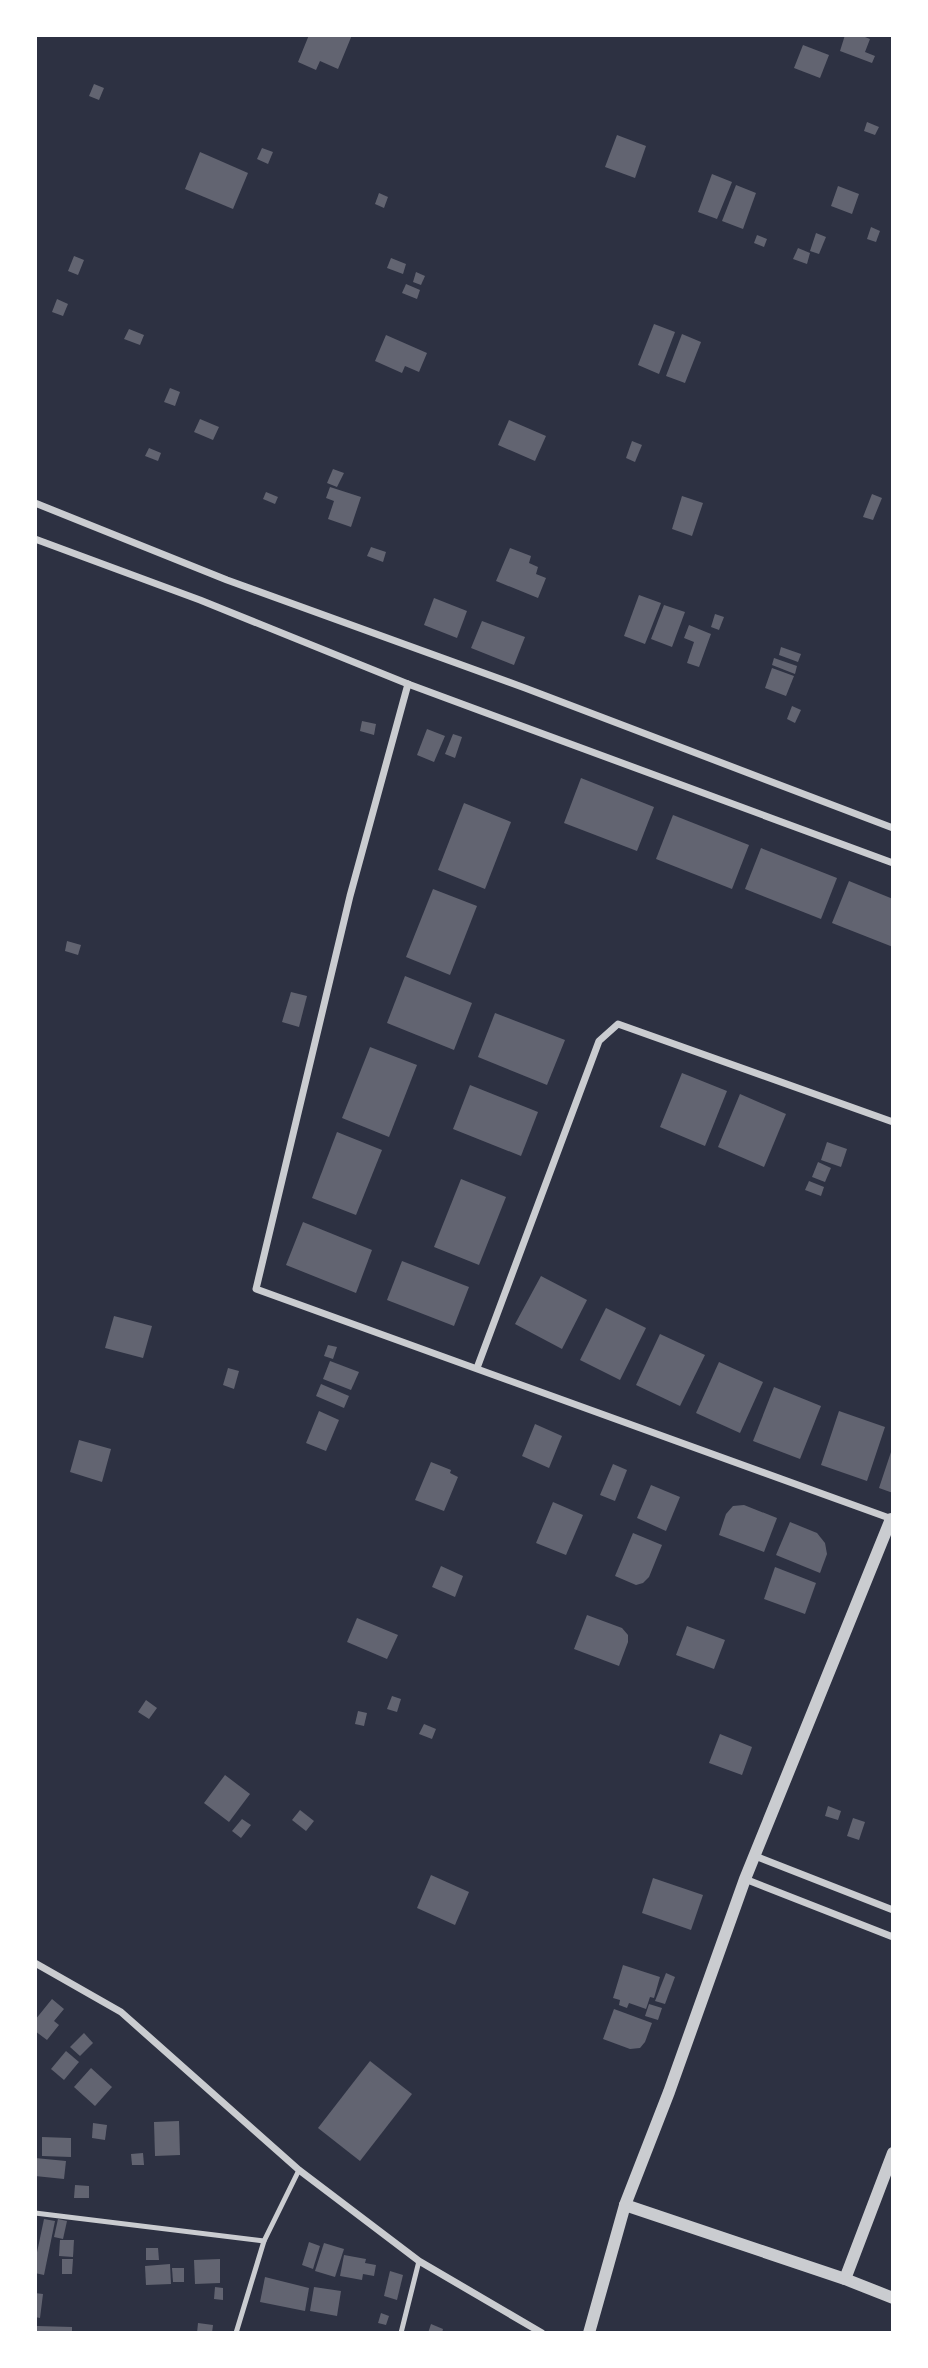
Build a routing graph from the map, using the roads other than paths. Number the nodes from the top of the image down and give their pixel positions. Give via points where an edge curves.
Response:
1 (35, 503) edge
2 (35, 539) edge
3 (408, 684) junction
4 (893, 828) edge
5 (893, 863) edge
6 (893, 1122) edge
7 (477, 1368) junction
8 (892, 1519) edge
9 (755, 1856) junction
10 (745, 1879) junction
11 (893, 1910) edge
12 (893, 1937) edge
13 (35, 1963) edge
14 (893, 2153) edge
15 (299, 2170) junction
16 (625, 2205) junction
17 (35, 2213) edge
18 (264, 2241) junction
19 (419, 2261) junction
20 (845, 2279) junction
21 (893, 2298) edge
22 (236, 2333) edge
23 (401, 2333) edge
24 (542, 2333) edge
25 (589, 2333) edge

1 - 4 street via 227,580
2 - 3 street
3 - 5 street
3 - 7 street via 350,896 256,1289
6 - 7 street via 618,1024 599,1041
7 - 8 street
8 - 9 street
9 - 10 street
9 - 11 street
10 - 12 street
10 - 16 street
13 - 15 street via 121,2012
14 - 20 street
15 - 18 lane
15 - 19 street
16 - 20 street
16 - 25 street
17 - 18 lane
18 - 22 lane
19 - 23 lane
19 - 24 street
20 - 21 street

